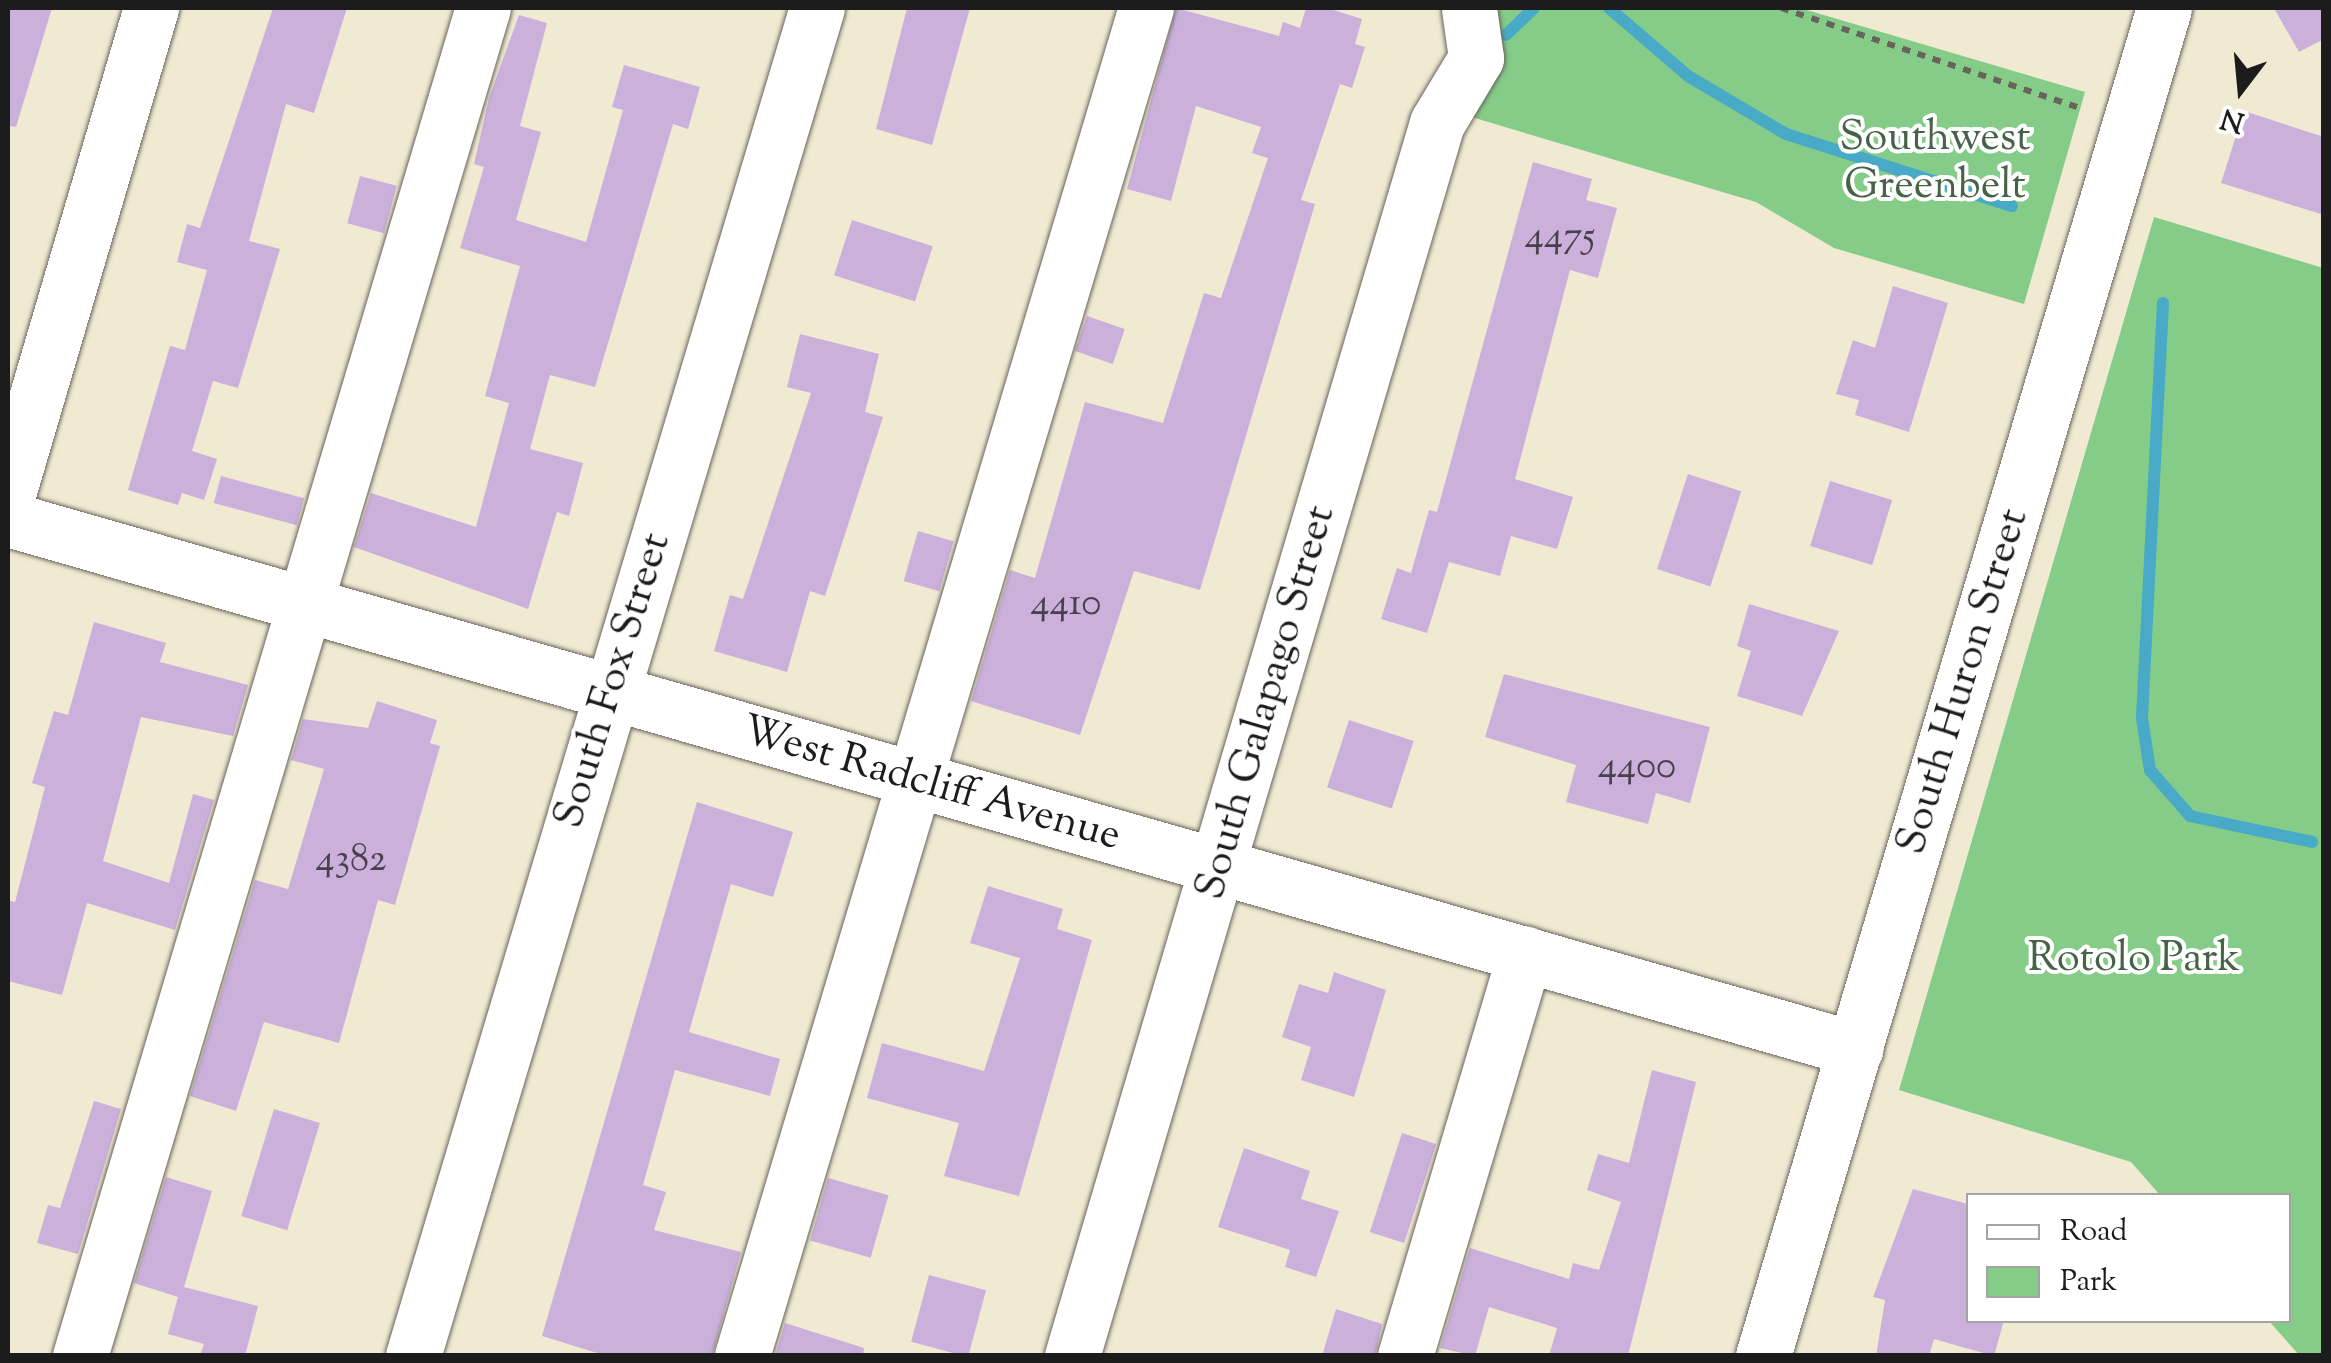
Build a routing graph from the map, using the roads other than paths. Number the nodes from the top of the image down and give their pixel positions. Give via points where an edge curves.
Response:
1 (151, 8) edge
2 (484, 8) edge
3 (818, 8) edge
4 (1146, 8) edge
5 (2164, 8) edge
6 (1472, 33) edge
7 (8, 494) edge
8 (8, 519) edge
9 (300, 604) junction
10 (610, 694) junction
11 (915, 780) junction
12 (1219, 866) junction
13 (1525, 954) junction
14 (1854, 1049) junction
15 (80, 1356) edge
16 (413, 1356) edge
17 (742, 1356) edge
18 (1072, 1356) edge
19 (1405, 1356) edge
20 (1763, 1356) edge

1 - 7 street
2 - 9 street
3 - 10 street, South Fox Street
4 - 11 street
5 - 14 street, South Huron Street
6 - 12 street, South Galapago Street via 1437,123
8 - 9 street, West Radcliff Avenue
9 - 10 street, West Radcliff Avenue
9 - 15 street
10 - 11 street, West Radcliff Avenue
10 - 16 street, South Fox Street
11 - 12 street, West Radcliff Avenue
11 - 17 street
12 - 13 street, West Radcliff Avenue
12 - 18 street, South Galapago Street
13 - 14 street, West Radcliff Avenue
13 - 19 street
14 - 20 street, South Huron Street

